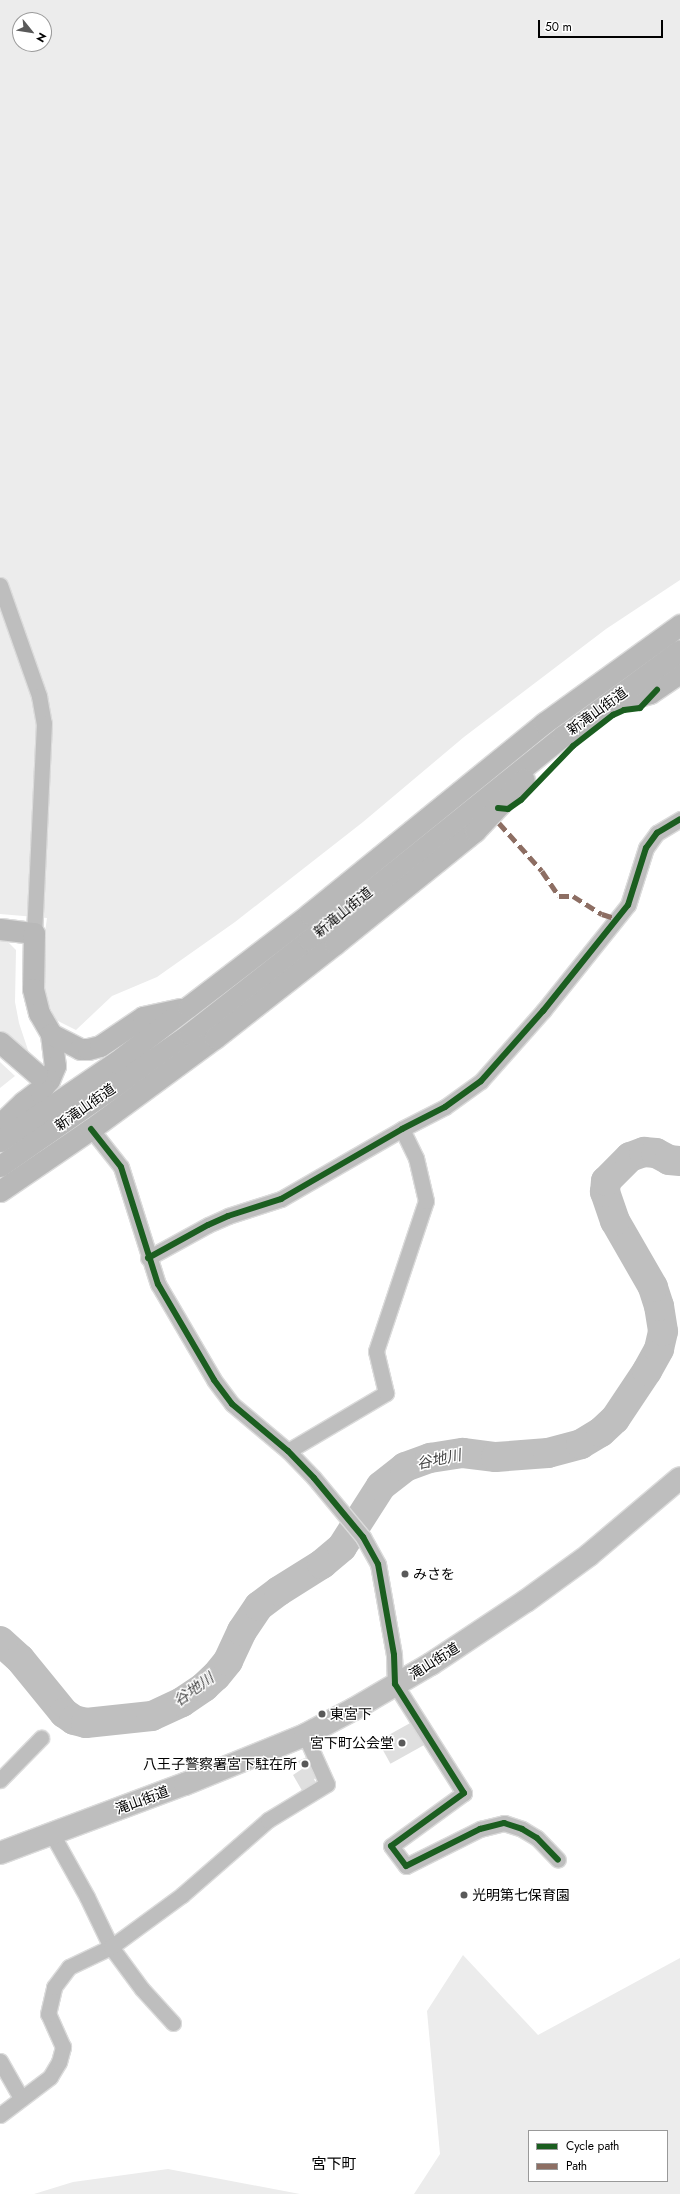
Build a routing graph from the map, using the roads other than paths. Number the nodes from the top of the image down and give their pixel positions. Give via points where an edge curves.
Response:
1 (0, 585) edge
2 (680, 624) edge
3 (680, 650) edge
4 (680, 673) edge
5 (607, 703) junction
6 (563, 736) junction
7 (680, 819) edge
8 (0, 929) edge
9 (34, 933) junction
10 (188, 1007) junction
11 (50, 1034) junction
12 (0, 1042) edge
13 (37, 1074) dead end
14 (0, 1124) edge
15 (87, 1126) junction
16 (402, 1129) junction
17 (0, 1141) edge
18 (0, 1166) edge
19 (0, 1191) edge
20 (148, 1258) junction
21 (288, 1451) junction
22 (680, 1478) edge
23 (395, 1684) junction
24 (304, 1735) junction
25 (41, 1738) dead end
26 (0, 1780) edge
27 (52, 1834) junction
28 (0, 1853) edge
29 (558, 1860) dead end
30 (111, 1947) junction
31 (173, 2023) dead end
32 (0, 2061) edge
33 (21, 2098) junction
34 (0, 2115) edge

1 - 9 street via 39,696 44,722
2 - 10 main road, 新滝山街道 via 544,723 309,914
3 - 5 main road, 新滝山街道
4 - 5 main road via 650,693
5 - 6 main road, 新滝山街道
6 - 15 main road via 475,831 215,1038
6 - 18 main road, 新滝山街道 via 195,1029
7 - 16 street via 657,833 646,848 628,905 544,1011 481,1081 445,1106
8 - 9 main road
9 - 11 main road via 33,989 39,1013
10 - 11 main road via 143,1017 100,1046 88,1049 80,1049
10 - 17 main road, 新滝山街道 via 116,1062
11 - 14 main road via 55,1066 52,1074 43,1088 23,1102
12 - 13 main road
15 - 19 main road
15 - 20 street via 121,1167
16 - 20 street via 281,1199 228,1216
16 - 21 street via 416,1158 426,1201 376,1351 386,1393
20 - 21 street via 158,1284 214,1380 232,1404
21 - 23 street via 363,1537 378,1564 394,1655
22 - 23 highway, 滝山街道 via 589,1554 526,1601
23 - 24 highway, 滝山街道
23 - 29 street via 464,1793 391,1846 406,1866 480,1829 504,1822 537,1838
24 - 27 highway, 滝山街道 via 185,1784
24 - 30 street via 327,1784 268,1820 182,1895
25 - 26 street
27 - 28 highway, 滝山街道
27 - 30 street
30 - 31 street via 142,1989
30 - 33 street via 69,1967 54,1987 48,2014 63,2047 60,2062 50,2077
32 - 33 street
33 - 34 street

